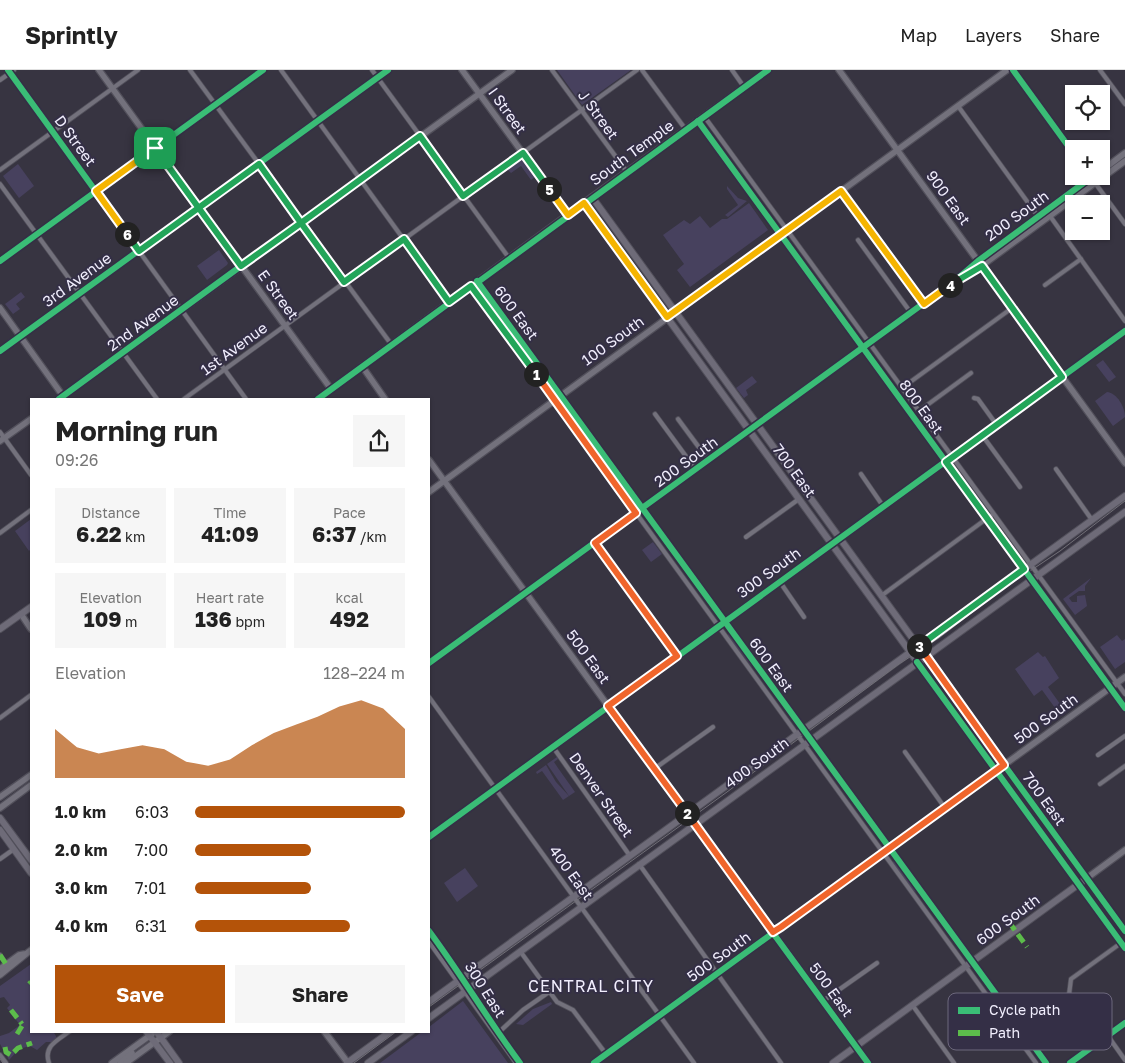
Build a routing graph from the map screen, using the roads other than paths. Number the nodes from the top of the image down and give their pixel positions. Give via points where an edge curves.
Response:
1 (99, 70) edge
2 (138, 70) edge
3 (190, 70) edge
4 (263, 70) edge
5 (281, 70) edge
6 (372, 70) edge
7 (388, 70) edge
8 (462, 70) edge
9 (512, 70) edge
10 (552, 70) edge
11 (637, 70) edge
12 (642, 70) edge
13 (732, 70) edge
14 (768, 70) edge
15 (839, 70) edge
16 (1007, 70) edge
17 (1013, 70) edge
18 (1100, 70) edge
19 (11, 71) edge
20 (377, 78) junction
21 (0, 80) edge
22 (744, 87) junction
23 (112, 89) junction
24 (479, 94) junction
25 (1125, 104) edge
26 (215, 105) junction
27 (958, 106) junction
28 (581, 110) junction
29 (704, 116) junction
30 (318, 121) junction
31 (698, 121) junction
32 (686, 130) junction
33 (53, 132) junction
34 (420, 136) junction
35 (1065, 142) edge
36 (155, 148) junction
37 (897, 150) junction
38 (523, 153) junction
39 (1125, 154) edge
40 (733, 157) junction
41 (727, 161) junction
42 (1125, 161) edge
43 (259, 164) junction
44 (1110, 165) edge
45 (1110, 169) edge
46 (0, 170) edge
47 (626, 172) junction
48 (360, 180) junction
49 (0, 184) edge
50 (1083, 185) edge
51 (1084, 185) edge
52 (1097, 185) edge
53 (757, 190) junction
54 (96, 191) junction
55 (841, 191) junction
56 (751, 194) junction
57 (463, 196) junction
58 (592, 197) junction
59 (584, 203) junction
60 (199, 208) junction
61 (568, 215) junction
62 (1050, 216) junction
63 (1040, 219) junction
64 (301, 223) junction
65 (1125, 224) edge
66 (786, 230) junction
67 (37, 234) junction
68 (780, 235) junction
69 (404, 239) junction
70 (858, 240) dead end
71 (139, 251) junction
72 (509, 258) junction
73 (1081, 259) junction
74 (0, 261) edge
75 (980, 263) junction
76 (241, 266) junction
77 (816, 270) junction
78 (810, 275) junction
79 (477, 281) junction
80 (344, 282) junction
81 (1045, 285) dead end
82 (471, 286) junction
83 (80, 293) junction
84 (449, 302) junction
85 (839, 303) junction
86 (924, 304) junction
87 (833, 307) junction
88 (0, 308) edge
89 (1012, 308) junction
90 (182, 310) junction
91 (675, 312) junction
92 (911, 313) junction
93 (667, 317) junction
94 (1125, 321) edge
95 (508, 324) junction
96 (285, 326) junction
97 (502, 328) junction
98 (1125, 331) edge
99 (20, 336) junction
100 (391, 344) junction
101 (869, 344) junction
102 (863, 348) junction
103 (0, 350) edge
104 (123, 352) junction
105 (532, 357) junction
106 (526, 362) junction
107 (362, 366) junction
108 (225, 369) junction
109 (970, 373) dead end
110 (1062, 377) junction
111 (898, 384) junction
112 (892, 388) junction
113 (902, 388) junction
114 (331, 389) junction
115 (560, 395) junction
116 (63, 398) edge
117 (156, 398) edge
118 (185, 398) edge
119 (245, 398) edge
120 (319, 398) edge
121 (384, 398) edge
122 (974, 398) dead end
123 (554, 400) junction
124 (918, 411) junction
125 (655, 414) dead end
126 (922, 416) junction
127 (678, 419) dead end
128 (30, 420) edge
129 (916, 421) junction
130 (579, 422) junction
131 (996, 424) junction
132 (573, 426) junction
133 (757, 426) junction
134 (749, 431) junction
135 (0, 432) edge
136 (588, 434) junction
137 (982, 435) junction
138 (582, 438) junction
139 (2, 440) edge
140 (604, 457) junction
141 (952, 457) junction
142 (430, 461) edge
143 (599, 461) junction
144 (708, 461) junction
145 (946, 462) junction
146 (1125, 463) edge
147 (611, 466) junction
148 (1056, 469) dead end
149 (605, 470) junction
150 (696, 470) junction
151 (30, 474) edge
152 (861, 474) dead end
153 (444, 480) junction
154 (1020, 487) dead end
155 (975, 488) junction
156 (430, 491) edge
157 (968, 493) junction
158 (1125, 496) edge
159 (799, 499) junction
160 (883, 506) junction
161 (642, 509) junction
162 (30, 511) edge
163 (1125, 512) edge
164 (636, 513) junction
165 (993, 514) junction
166 (987, 519) junction
167 (1092, 520) junction
168 (0, 533) edge
169 (746, 537) dead end
170 (839, 538) junction
171 (1011, 538) junction
172 (595, 543) junction
173 (1005, 543) junction
174 (831, 544) junction
175 (670, 549) junction
176 (665, 552) junction
177 (1030, 565) junction
178 (1024, 569) junction
179 (1038, 575) junction
180 (1031, 579) junction
181 (779, 582) junction
182 (695, 583) junction
183 (690, 586) junction
184 (526, 593) junction
185 (881, 596) junction
186 (30, 608) edge
187 (1064, 611) junction
188 (21, 614) junction
189 (1058, 616) junction
190 (804, 617) dead end
191 (721, 624) junction
192 (30, 628) edge
193 (0, 629) edge
194 (1086, 641) junction
195 (918, 646) junction
196 (1080, 646) junction
197 (910, 652) junction
198 (677, 656) junction
199 (926, 656) junction
200 (430, 662) edge
201 (917, 662) junction
202 (758, 669) junction
203 (753, 673) junction
204 (1125, 676) edge
205 (1116, 683) junction
206 (1110, 688) junction
207 (1125, 694) edge
208 (30, 696) edge
209 (780, 698) junction
210 (430, 699) edge
211 (774, 702) junction
212 (608, 706) junction
213 (1125, 708) edge
214 (0, 718) edge
215 (713, 727) dead end
216 (800, 732) junction
217 (1125, 736) edge
218 (808, 742) junction
219 (552, 747) junction
220 (905, 752) dead end
221 (1098, 755) dead end
222 (1004, 765) junction
223 (1125, 766) edge
224 (831, 768) junction
225 (654, 769) junction
226 (996, 771) junction
227 (825, 772) junction
228 (30, 776) edge
229 (1100, 784) dead end
230 (30, 786) edge
231 (495, 788) junction
232 (849, 793) junction
233 (0, 797) edge
234 (843, 797) junction
235 (0, 808) edge
236 (945, 808) junction
237 (687, 814) junction
238 (866, 816) junction
239 (0, 818) edge
240 (860, 821) junction
241 (695, 824) junction
242 (0, 830) edge
243 (430, 836) edge
244 (14, 849) junction
245 (887, 850) junction
246 (1125, 850) edge
247 (630, 856) junction
248 (30, 859) edge
249 (0, 860) edge
250 (639, 864) junction
251 (30, 872) edge
252 (1087, 878) junction
253 (1078, 884) junction
254 (923, 895) junction
255 (574, 896) junction
256 (917, 899) junction
257 (581, 906) junction
258 (942, 921) junction
259 (936, 925) junction
260 (1125, 931) edge
261 (773, 932) junction
262 (430, 933) edge
263 (430, 943) edge
264 (1124, 946) edge
265 (30, 951) edge
266 (520, 951) junction
267 (24, 954) junction
268 (0, 955) edge
269 (877, 962) dead end
270 (972, 962) junction
271 (6, 964) junction
272 (966, 967) junction
273 (0, 972) edge
274 (716, 974) junction
275 (460, 980) junction
276 (467, 990) junction
277 (549, 992) junction
278 (985, 993) edge
279 (995, 993) edge
280 (1070, 993) edge
281 (430, 1001) edge
282 (823, 1001) junction
283 (913, 1006) junction
284 (660, 1015) junction
285 (430, 1017) edge
286 (1125, 1023) edge
287 (67, 1033) edge
288 (167, 1033) edge
289 (325, 1033) edge
290 (388, 1033) edge
291 (409, 1033) edge
292 (498, 1033) junction
293 (1112, 1033) edge
294 (153, 1034) edge
295 (161, 1038) junction
296 (1112, 1042) edge
297 (856, 1047) junction
298 (1027, 1050) edge
299 (1037, 1050) edge
300 (1088, 1050) edge
301 (606, 1054) junction
302 (0, 1055) edge
303 (1125, 1060) edge
304 (6, 1063) edge
305 (49, 1063) edge
306 (112, 1063) edge
307 (120, 1063) edge
308 (126, 1063) edge
309 (170, 1063) edge
310 (179, 1063) edge
311 (347, 1063) edge
312 (368, 1063) edge
313 (516, 1063) edge
314 (520, 1063) edge
315 (594, 1063) edge
316 (694, 1063) edge
317 (781, 1063) edge
318 (833, 1063) edge
319 (868, 1063) edge
320 (954, 1063) edge
321 (1036, 1063) edge
322 (1046, 1063) edge
323 (1070, 1063) edge

1 - 23 street, E Street
2 - 23 street
3 - 26 street
4 - 26 street
5 - 30 street
6 - 20 street
7 - 20 street, 3rd Avenue
8 - 24 street, I Street
9 - 24 street, 2nd Avenue
10 - 28 street, J Street
11 - 28 street, 1st Avenue
12 - 32 street
13 - 22 street
14 - 22 street, South Temple
15 - 37 street, 900 East
16 - 27 street, 100 South
17 - 35 street
18 - 25 street
19 - 21 street
19 - 33 street, D Street
20 - 30 street, 3rd Avenue
20 - 34 street
22 - 29 street, South Temple
23 - 33 street
23 - 36 street, E Street
24 - 34 street, 2nd Avenue
24 - 38 street, I Street
26 - 36 street
26 - 43 street
27 - 37 street, 100 South
27 - 63 street
28 - 38 street, 1st Avenue
28 - 47 street, J Street
29 - 31 street, South Temple
29 - 40 street, 800 East
30 - 43 street, 3rd Avenue
30 - 48 street
31 - 32 street, South Temple
31 - 41 street, 800 East
32 - 47 street, South Temple
33 - 46 street
33 - 54 street, D Street
34 - 48 street, 2nd Avenue
34 - 57 street
36 - 54 street
36 - 60 street, E Street
37 - 55 street, 100 South
37 - 75 street, 900 East
38 - 57 street, 1st Avenue
38 - 61 street, I Street
39 - 44 street
40 - 41 street
40 - 53 street, 800 East
41 - 56 street, 800 East
42 - 45 street, 200 South
43 - 60 street, 3rd Avenue
43 - 64 street
47 - 58 street, South Temple
48 - 64 street, 2nd Avenue
48 - 69 street
49 - 67 street
50 - 63 street, 200 South
51 - 62 street, 200 South
52 - 65 street
53 - 56 street
53 - 66 street, 800 East
54 - 67 street
54 - 71 street, D Street
55 - 66 street, 100 South
55 - 86 street
56 - 68 street, 800 East
57 - 69 street, 1st Avenue
57 - 72 street
58 - 59 main road, South Temple
58 - 91 main road, 700 East
59 - 61 main road, South Temple
59 - 93 main road, 700 East
60 - 71 street, 3rd Avenue
60 - 76 street, E Street
61 - 72 main road, South Temple
62 - 63 street, 200 South
62 - 73 street
63 - 75 street, 200 South
64 - 76 street, 2nd Avenue
64 - 80 street
66 - 68 street, 100 South
66 - 77 street, 800 East
67 - 74 street
67 - 83 street
68 - 78 street, 800 East
68 - 91 street, 100 South
69 - 80 street, 1st Avenue
69 - 84 street
70 - 92 street
71 - 83 street, 3rd Avenue
71 - 90 street, D Street
72 - 79 main road, South Temple
73 - 81 street
73 - 94 street
75 - 86 street, 200 South
75 - 89 street, 900 East
76 - 90 street, 2nd Avenue
76 - 96 street, E Street
77 - 78 street
77 - 85 street, 800 East
78 - 87 street, 800 East
79 - 82 main road, South Temple
79 - 95 street, 600 East
80 - 96 street, 1st Avenue
80 - 100 street
82 - 84 main road, South Temple
82 - 97 street, 600 East
83 - 99 street, 3rd Avenue
83 - 104 street
84 - 100 main road, South Temple
85 - 87 street
85 - 101 street, 800 East
86 - 92 street, 200 South
87 - 102 street, 800 East
88 - 99 street
89 - 110 street, 900 East
89 - 113 street
90 - 104 street, 2nd Avenue
90 - 108 street, D Street
91 - 93 street, 100 South
91 - 133 main road, 700 East
92 - 101 street, 200 South
93 - 115 street, 100 South
93 - 134 main road, 700 East
95 - 97 street
95 - 105 street, 600 East
96 - 108 street, 1st Avenue
96 - 114 street, E Street
97 - 106 street, 600 East
98 - 110 street, 300 South
99 - 103 street, 3rd Avenue
99 - 116 street
100 - 107 main road, South Temple
101 - 102 street, 200 South
101 - 111 street, 800 East
102 - 112 street, 800 East
102 - 133 street, 200 South
104 - 116 street, 2nd Avenue
104 - 117 street
105 - 106 street
105 - 115 street, 600 East
106 - 123 street, 600 East
107 - 114 main road, South Temple
107 - 121 street
108 - 118 street, 1st Avenue
108 - 119 street, D Street
109 - 124 street
110 - 131 street, 300 South
110 - 146 street, 900 East
111 - 112 street
111 - 113 street, 800 East
112 - 129 street, 800 East
113 - 124 street, 800 East
114 - 120 main road, South Temple
115 - 123 street, 100 South
115 - 130 street, 600 East
122 - 131 street
123 - 132 street, 600 East
123 - 153 street, 100 South
124 - 126 street, 800 East
125 - 150 street
126 - 129 street
126 - 141 street, 800 East
127 - 144 street
128 - 139 street
129 - 145 street, 800 East
130 - 132 street
130 - 136 street, 600 East
131 - 137 street, 300 South
132 - 138 street, 600 East
133 - 134 street, 200 South
133 - 170 main road, 700 East
134 - 144 street, 200 South
134 - 159 main road, 700 East
135 - 139 street
136 - 138 street
136 - 140 street, 600 East
137 - 141 street, 300 South
137 - 154 street
138 - 143 street, 600 East
139 - 151 street
140 - 143 street
140 - 147 street, 600 East
141 - 145 street, 300 South
141 - 155 street, 800 East
142 - 153 street, 500 East
143 - 149 street, 600 East
144 - 150 street, 200 South
145 - 157 street, 800 East
145 - 160 street, 300 South
147 - 149 street
147 - 161 street, 600 East
148 - 167 street
149 - 164 street, 600 East
150 - 161 street, 200 South
152 - 160 street
153 - 156 street, 100 South
153 - 184 street, 500 East
155 - 157 street
155 - 165 street, 800 East
157 - 166 street, 800 East
158 - 167 main road, 400 South
159 - 169 street
159 - 174 main road, 700 East
160 - 170 street, 300 South
161 - 164 street, 200 South
161 - 175 street, 600 East
162 - 168 street
163 - 179 main road, 400 South
164 - 172 street, 200 South
164 - 176 street, 600 East
165 - 166 street
165 - 171 street, 800 East
166 - 173 street, 800 East
166 - 185 street
167 - 177 main road, 400 South
170 - 174 street, 300 South
170 - 185 main road, 700 East
171 - 173 street
171 - 177 street, 800 East
172 - 184 street, 200 South
172 - 198 street
173 - 178 street, 800 East
174 - 181 street, 300 South
174 - 197 main road, 700 East
175 - 176 street
175 - 182 street, 600 East
176 - 183 street, 600 East
177 - 178 main road, 400 South
177 - 179 street, 800 East
178 - 180 street, 800 East
178 - 195 main road, 400 South
179 - 180 main road, 400 South
179 - 187 street, 800 East
180 - 189 street, 800 East
180 - 199 main road, 400 South
181 - 190 street
181 - 191 street, 300 South
182 - 183 street
182 - 191 street, 600 East
183 - 191 street, 600 East
184 - 200 street, 200 South
184 - 212 street, 500 East
185 - 195 main road, 700 East
186 - 188 main road
187 - 189 street
187 - 194 street, 800 East
188 - 192 street
188 - 193 main road
189 - 196 street, 800 East
191 - 198 street, 300 South
191 - 202 street, 600 East
191 - 203 street, 600 East
194 - 196 street
194 - 205 street, 800 East
195 - 197 main road, 400 South
195 - 199 main road, 700 East
196 - 206 street, 800 East
197 - 201 main road, 700 East
197 - 216 main road, 400 South
198 - 212 street, 300 South
199 - 201 main road, 400 South
199 - 222 main road, 700 East
201 - 218 main road, 400 South
201 - 226 main road, 700 East
202 - 203 street
202 - 209 street, 600 East
203 - 211 street, 600 East
204 - 205 street, 500 South
205 - 206 street, 500 South
205 - 207 street, 800 East
206 - 213 street, 800 East
206 - 222 street, 500 South
208 - 214 street
209 - 211 street
209 - 216 street, 600 East
210 - 231 street, 400 East
211 - 216 street, 600 East
212 - 219 street, 300 South
212 - 225 street, 500 East
215 - 225 street
216 - 218 street, 600 East
216 - 218 street, 600 East
216 - 237 main road, 400 South
217 - 221 street
218 - 224 street, 600 East
218 - 227 street, 600 East
218 - 241 main road, 400 South
219 - 231 street, 300 South
219 - 247 street, Denver Street
220 - 236 street
222 - 226 main road, 500 South
222 - 252 main road, 700 East
223 - 229 street
224 - 227 street
224 - 232 street, 600 East
225 - 237 street, 500 East
226 - 236 main road, 500 South
226 - 253 main road, 700 East
227 - 234 street, 600 East
228 - 233 street
230 - 235 street
231 - 243 street, 300 South
231 - 255 street, 400 East
232 - 234 street
232 - 238 street, 600 East
234 - 240 street, 600 East
236 - 245 main road, 500 South
237 - 241 street, 500 East
237 - 247 main road, 400 South
238 - 240 street
238 - 245 street, 600 East
239 - 248 main road
240 - 245 street, 600 East
241 - 250 main road, 400 South
241 - 261 street, 500 East
242 - 244 main road
244 - 249 street
244 - 251 main road
245 - 254 street, 600 East
245 - 256 street, 600 East
245 - 261 main road, 500 South
246 - 252 street, 600 South
247 - 255 main road, 400 South
250 - 257 main road, 400 South
250 - 274 street
252 - 253 main road, 600 South
252 - 260 main road, 700 East
253 - 264 main road, 700 East
253 - 270 main road, 600 South
254 - 256 street
254 - 258 street, 600 East
255 - 257 street, 400 East
255 - 275 main road, 400 South
256 - 259 street, 600 East
257 - 266 main road, 400 South
257 - 284 street, 400 East
258 - 259 street
258 - 270 street, 600 East
259 - 272 street, 600 East
261 - 274 main road, 500 South
261 - 282 street, 500 East
262 - 275 street, 300 East
263 - 275 street, 300 East
264 - 280 street via 1071,979
265 - 267 street
266 - 276 main road, 400 South
266 - 277 street
267 - 271 street
267 - 273 street via 22,959
268 - 271 street
269 - 282 street
270 - 272 main road, 600 South
270 - 279 street, 600 East
271 - 273 street
272 - 278 street, 600 East
272 - 283 main road, 600 South
274 - 284 main road, 500 South
274 - 317 street
275 - 276 street, 300 East
275 - 276 street, 300 East
275 - 281 main road, 400 South
276 - 285 main road, 400 South
276 - 292 street, 300 East
276 - 313 street, 300 East
277 - 292 street
277 - 301 street via 560,1005 573,1010
282 - 297 street, 500 East
283 - 297 main road, 600 South
283 - 320 street
284 - 301 main road, 500 South
284 - 316 street, 400 East
286 - 293 street
287 - 305 street via 53,1044 47,1054
288 - 295 street
289 - 311 street
290 - 311 main road
291 - 312 main road
292 - 314 street, 300 East
294 - 295 main road
294 - 306 street
294 - 307 street
294 - 308 street
294 - 309 main road
295 - 310 main road
296 - 303 street
297 - 318 main road, 600 South
297 - 319 street, 500 East
298 - 321 street, 600 East
299 - 322 street, 600 East
300 - 323 street
301 - 315 main road, 500 South
302 - 304 street

